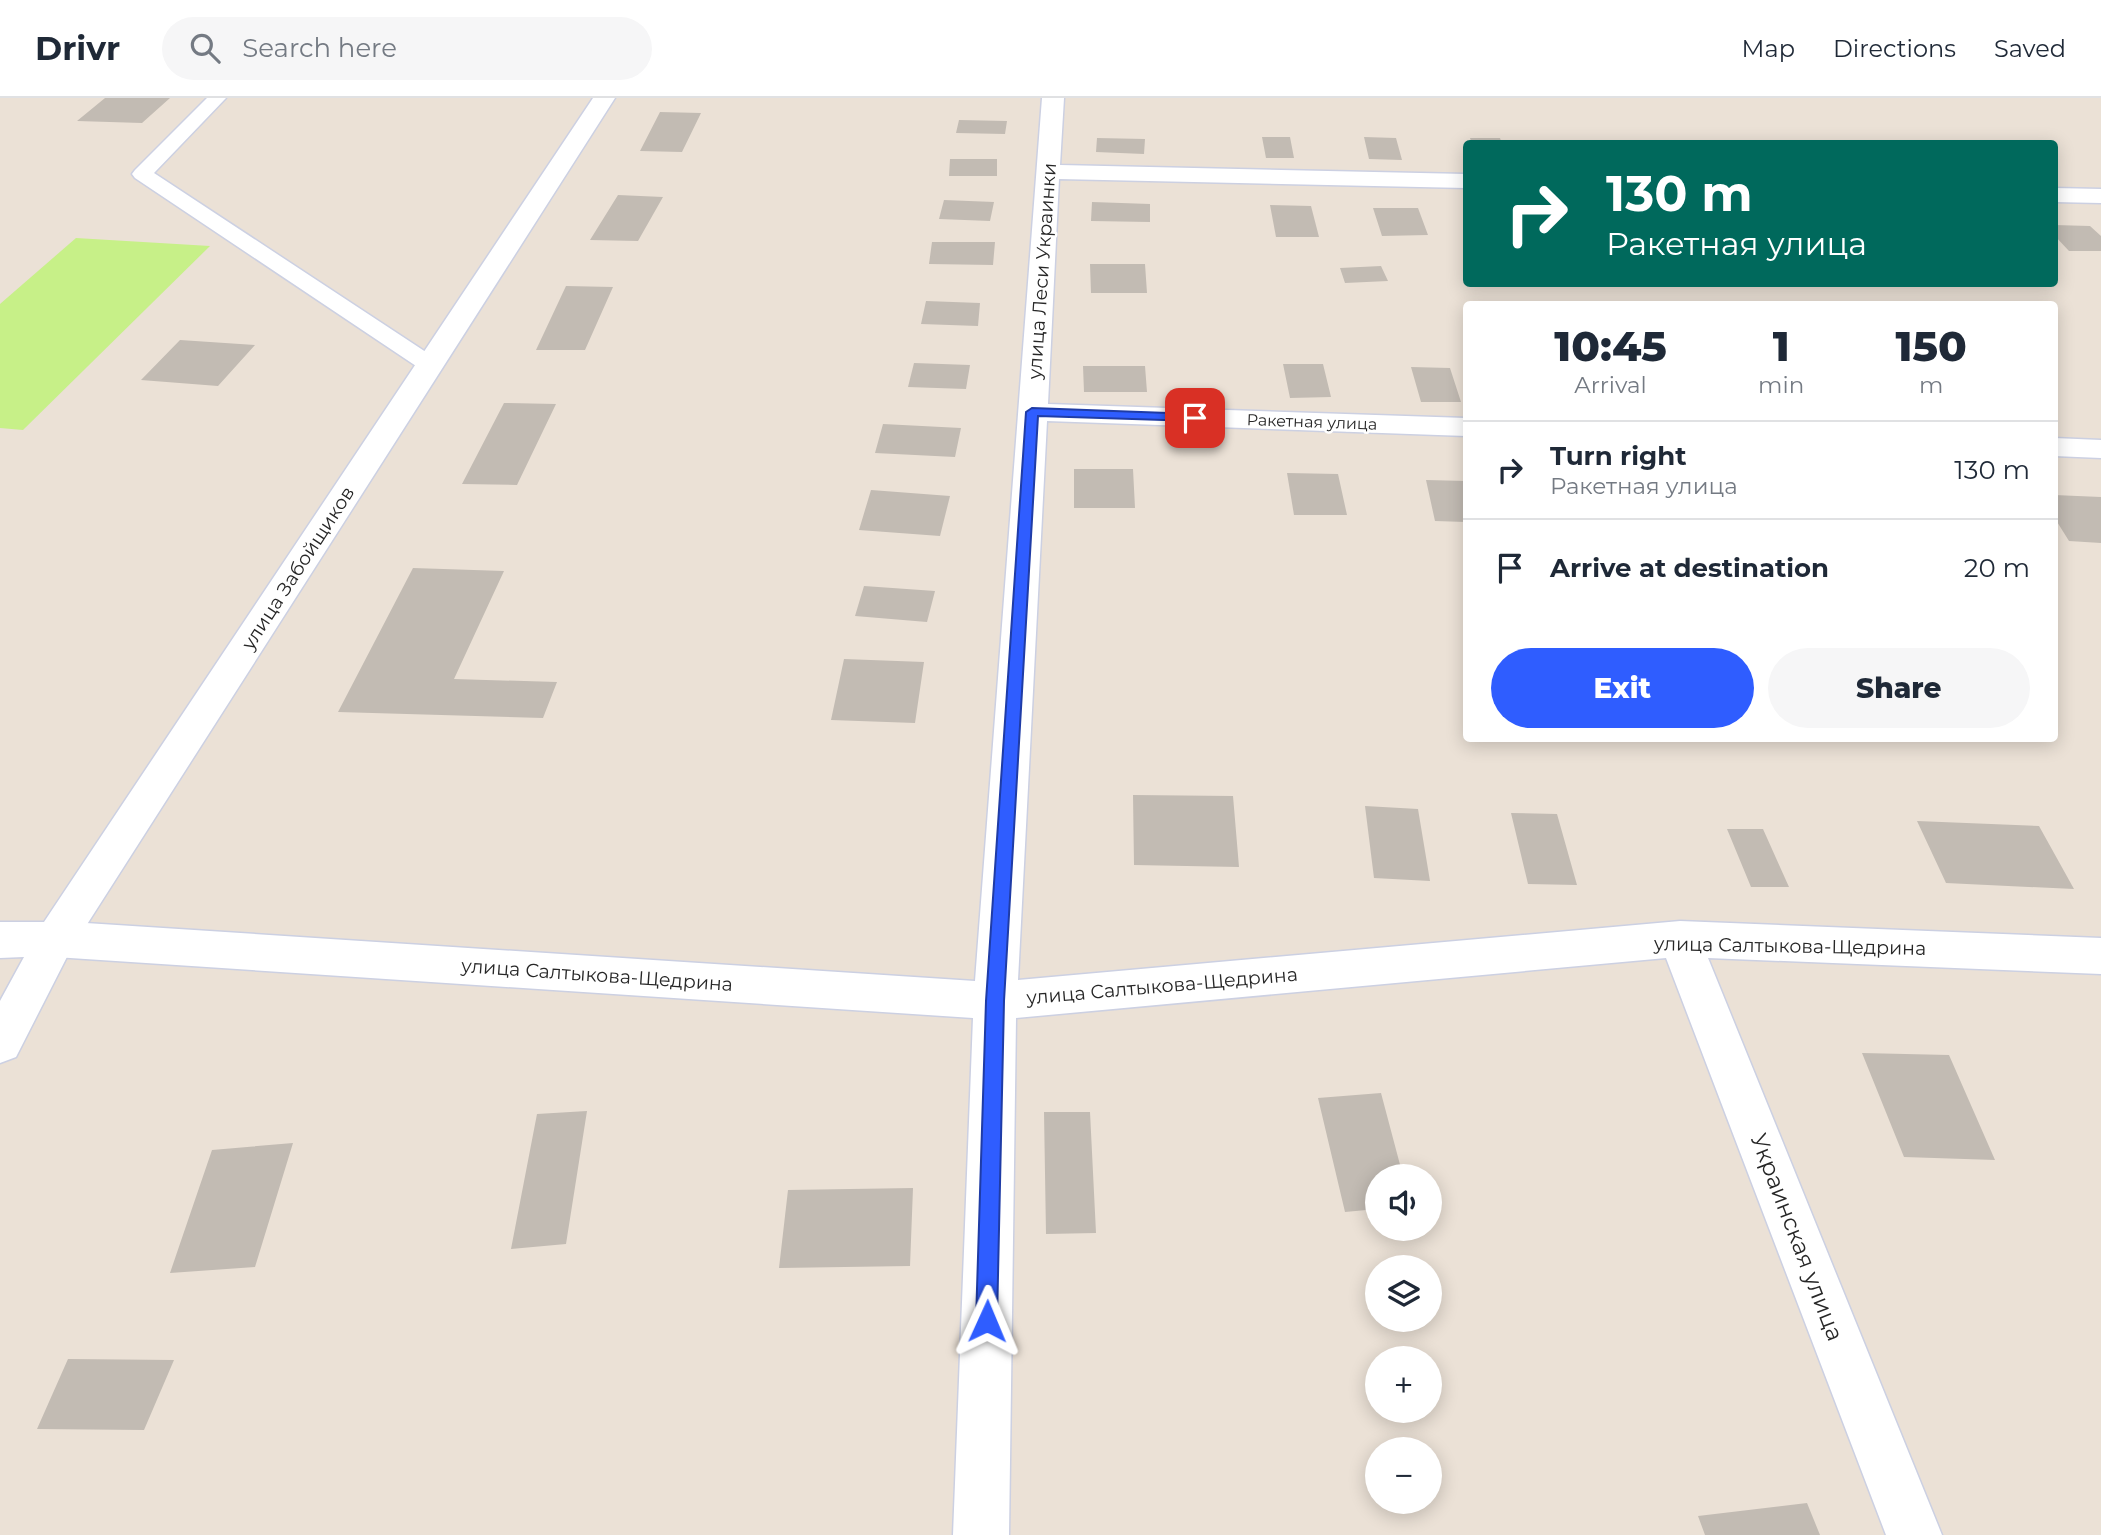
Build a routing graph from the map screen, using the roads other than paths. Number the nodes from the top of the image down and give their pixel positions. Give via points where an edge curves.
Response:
1 (217, 98) edge
2 (604, 98) edge
3 (1053, 98) edge
4 (1048, 172) junction
5 (1463, 181) edge
6 (2058, 195) edge
7 (2101, 196) edge
8 (430, 365) junction
9 (1032, 412) junction
10 (1463, 427) edge
11 (2058, 447) edge
12 (2101, 449) edge
13 (55, 939) junction
14 (1680, 939) junction
15 (0, 940) edge
16 (2101, 956) edge
17 (995, 1001) junction
18 (0, 1043) edge
19 (981, 1535) edge
20 (1914, 1535) edge

1 - 8 lane via 142,174
2 - 8 street, улица Забойщиков
3 - 4 street, улица Леси Украинки
4 - 5 street
4 - 9 street, улица Леси Украинки
6 - 7 street
8 - 13 street, улица Забойщиков
9 - 10 street, Ракетная улица
9 - 17 street, улица Леси Украинки
11 - 12 street
13 - 15 street, улица Салтыкова-Щедрина
13 - 17 street, улица Салтыкова-Щедрина
13 - 18 street, улица Забойщиков
14 - 16 street, улица Салтыкова-Щедрина
14 - 17 street, улица Салтыкова-Щедрина
14 - 20 street, Украинская улица
17 - 19 street, улица Леси Украинки

